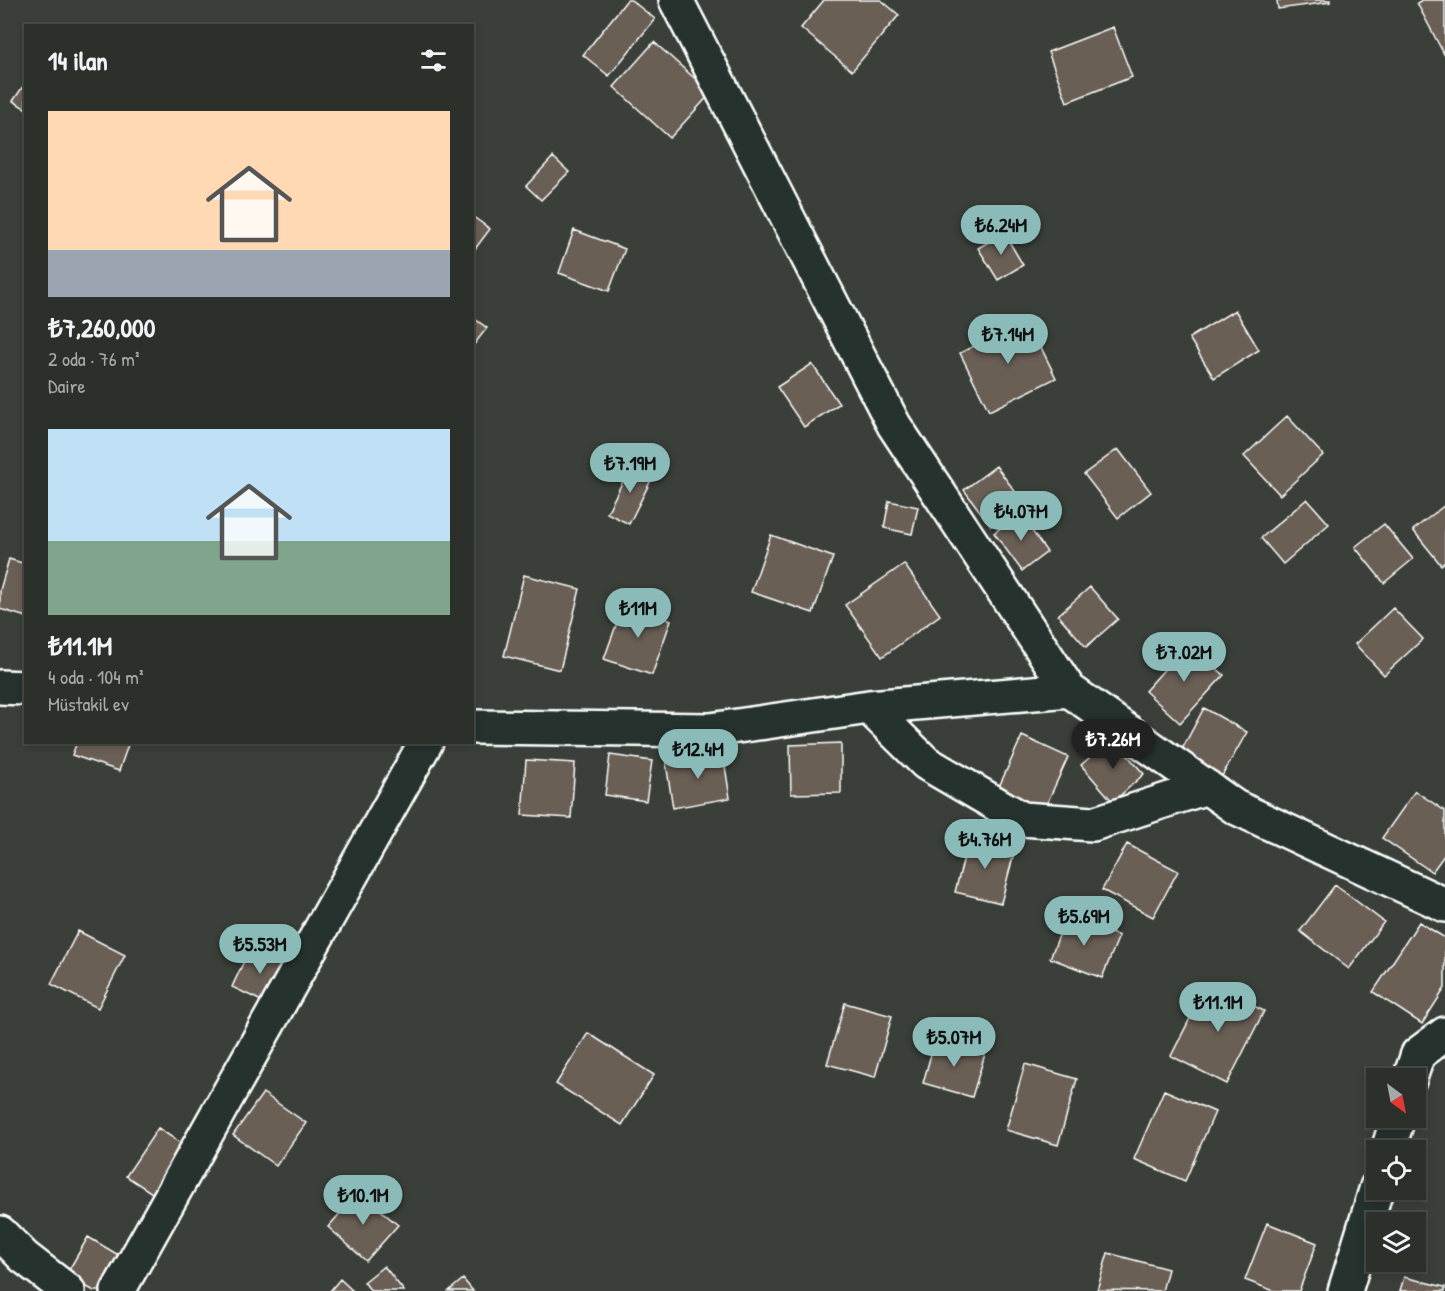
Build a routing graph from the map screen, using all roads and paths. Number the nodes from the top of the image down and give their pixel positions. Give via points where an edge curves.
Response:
1 (676, 0) edge
2 (0, 687) edge
3 (24, 688) edge
4 (1069, 690) junction
5 (869, 707) junction
6 (474, 727) edge
7 (425, 744) edge
8 (1207, 787) junction
9 (1445, 905) edge
10 (1445, 1034) edge
11 (1413, 1068) edge
12 (1373, 1200) edge
13 (0, 1233) edge
14 (68, 1291) edge
15 (118, 1291) edge
16 (1345, 1291) edge

1 - 4 street via 894,426
2 - 3 street
4 - 5 street
4 - 8 street
5 - 6 street via 710,730
5 - 8 street via 926,763 1022,819 1093,824
7 - 15 street
8 - 9 street via 1235,807
10 - 11 street via 1418,1054
12 - 16 street
13 - 14 street

